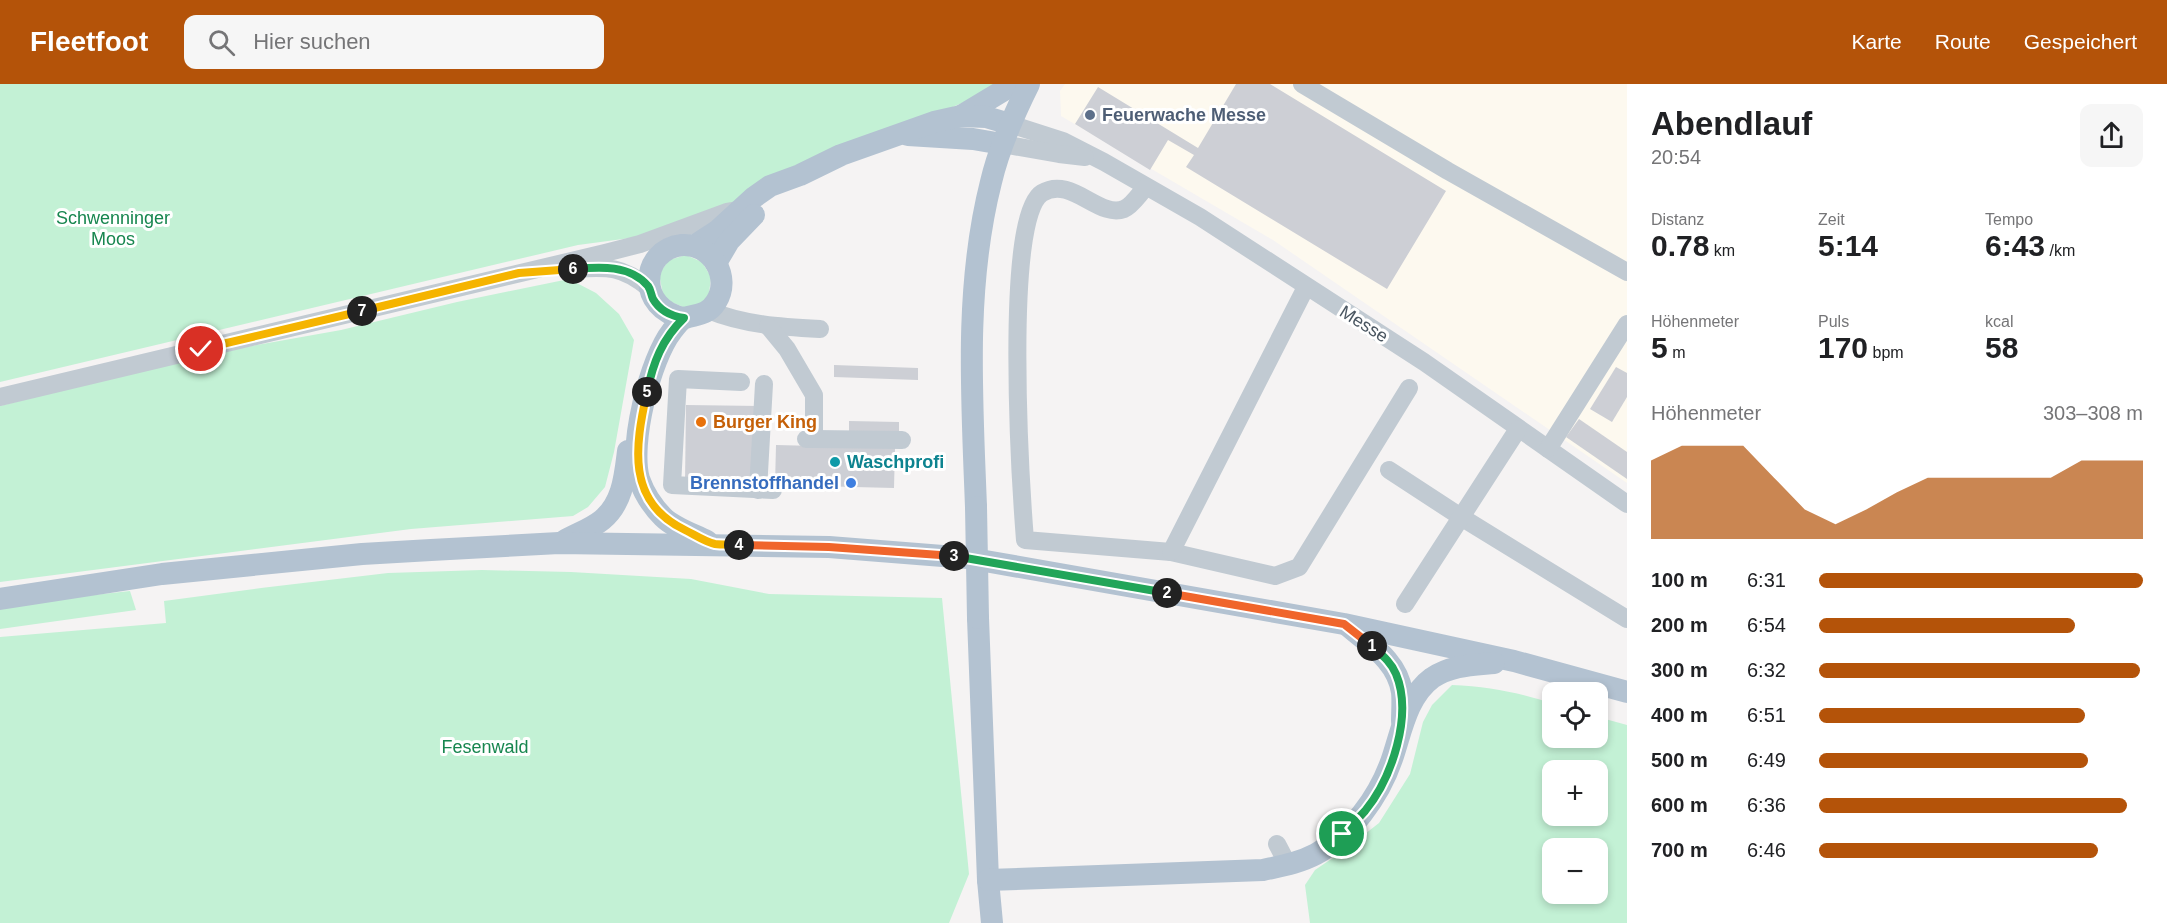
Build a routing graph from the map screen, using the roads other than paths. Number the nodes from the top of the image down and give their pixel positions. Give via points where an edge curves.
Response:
1 (1014, 84) edge
2 (1029, 84) edge
3 (1302, 84) edge
4 (961, 116) junction
5 (1006, 134) junction
6 (899, 135) junction
7 (800, 176) junction
8 (1146, 187) junction
9 (739, 210) junction
10 (694, 246) junction
11 (604, 253) junction
12 (660, 255) junction
13 (716, 263) junction
14 (1627, 272) edge
15 (519, 273) junction
16 (1306, 287) junction
17 (653, 297) junction
18 (714, 301) junction
19 (684, 318) junction
20 (759, 324) junction
21 (1627, 324) edge
22 (820, 329) dead end
23 (741, 382) dead end
24 (764, 384) dead end
25 (1409, 388) dead end
26 (0, 397) edge
27 (1518, 429) junction
28 (902, 440) dead end
29 (1548, 449) junction
30 (1389, 470) dead end
31 (1627, 504) edge
32 (1461, 517) junction
33 (559, 543) junction
34 (714, 544) junction
35 (1171, 552) junction
36 (0, 599) edge
37 (1405, 604) dead end
38 (1627, 619) edge
39 (1344, 624) junction
40 (1514, 661) junction
41 (1627, 692) edge
42 (1402, 723) junction
43 (1277, 844) dead end
44 (1288, 865) junction
45 (988, 880) junction
46 (992, 923) edge

1 - 4 main road
2 - 5 main road
3 - 14 street
4 - 5 main road via 986,117
4 - 6 main road
5 - 6 main road via 973,139
5 - 8 street, Messe via 1063,141
5 - 45 main road, bridge via 990,183 977,260 971,337
6 - 7 main road via 841,155
7 - 9 main road via 770,186
7 - 13 main road via 756,213
8 - 16 street, Messe via 1200,217
8 - 35 street via 1126,209 1117,211 1066,189 1043,192 1035,199 1020,270 1019,454 1025,540
9 - 10 main road
9 - 11 street
10 - 12 main road via 682,245
10 - 13 main road
11 - 12 street
11 - 15 street
12 - 17 main road via 650,274
13 - 18 main road via 720,272
15 - 17 street via 622,270 633,274
15 - 26 street
16 - 27 street, Messe via 1424,362
16 - 35 street
17 - 19 main road via 665,312
17 - 33 main road via 656,325 634,404 623,487 602,520
18 - 19 main road via 701,315
18 - 20 street via 727,318
19 - 34 main road via 663,342 651,372 641,421 639,478 664,519
20 - 22 street
20 - 28 street via 787,349 814,395 810,439
21 - 29 street
23 - 24 street via 678,379 672,485 766,490
25 - 35 street via 1299,567 1275,576
27 - 29 street, Messe
27 - 32 street
29 - 31 street, Messe
30 - 32 street
32 - 37 street
32 - 38 street
33 - 34 main road
33 - 36 main road via 362,554 162,574
34 - 39 main road via 829,547 968,558
39 - 40 main road
39 - 42 main road via 1388,659 1402,692
40 - 41 main road
40 - 42 main road via 1460,666 1430,679
42 - 44 main road via 1392,760 1366,810 1316,854
43 - 44 street
44 - 45 main road via 1263,870
45 - 46 main road

